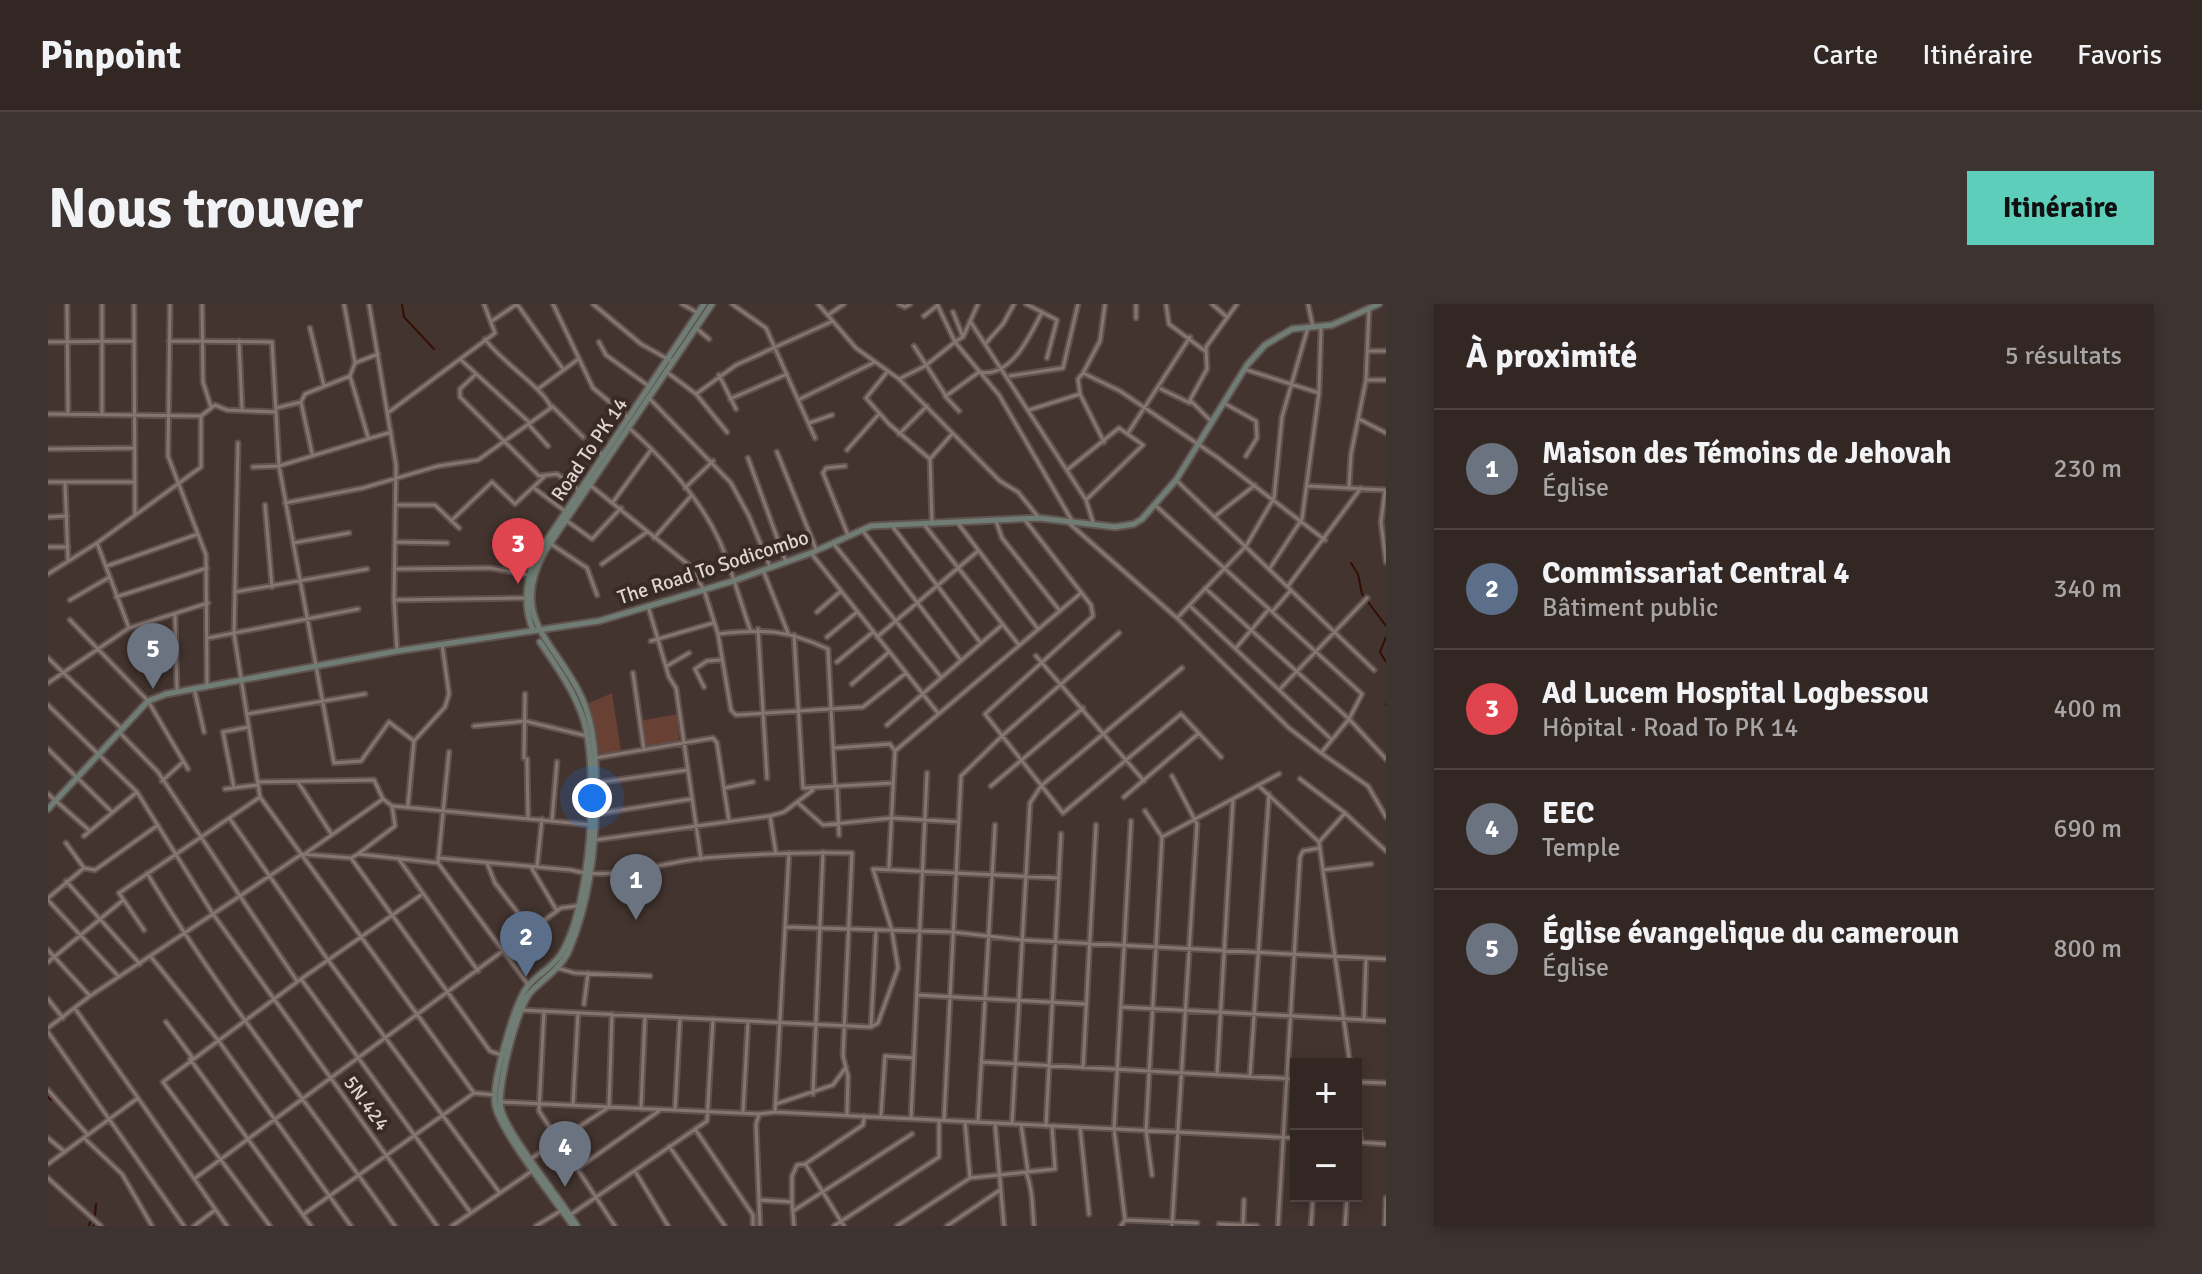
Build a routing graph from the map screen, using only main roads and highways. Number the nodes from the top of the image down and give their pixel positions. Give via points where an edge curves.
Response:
1 (704, 304) edge
2 (712, 304) edge
3 (1379, 304) edge
4 (671, 360) junction
5 (627, 426) junction
6 (531, 620) junction
7 (535, 630) junction
8 (48, 809) edge
9 (594, 825) junction
10 (588, 875) junction
11 (530, 988) junction
12 (507, 1057) junction
13 (498, 1097) junction
14 (568, 1216) junction
15 (575, 1226) edge

1 - 4 main road, Road To PK 14
2 - 4 main road, Road To PK 14
3 - 7 main road, The Road To Sodicombo via 1321,327 1283,333 1265,345 1244,369 1176,480 1134,524 1115,527 1039,518 860,528 813,552 733,581 599,621
4 - 5 main road, Road To PK 14
4 - 5 main road, Road To PK 14
5 - 6 main road, Road To PK 14 via 533,576
5 - 6 main road, Road To PK 14 via 541,548 529,575
6 - 7 main road
7 - 8 main road, The Road To Sodicombo via 177,691 148,701
7 - 9 main road via 570,688 587,736
7 - 9 main road via 581,696 595,758
9 - 10 main road
9 - 10 main road
10 - 11 main road via 562,952
10 - 11 main road via 571,946 557,968
11 - 12 main road
11 - 12 main road via 517,1006
12 - 13 main road
13 - 14 main road via 503,1117
13 - 14 main road via 499,1117
14 - 15 main road

